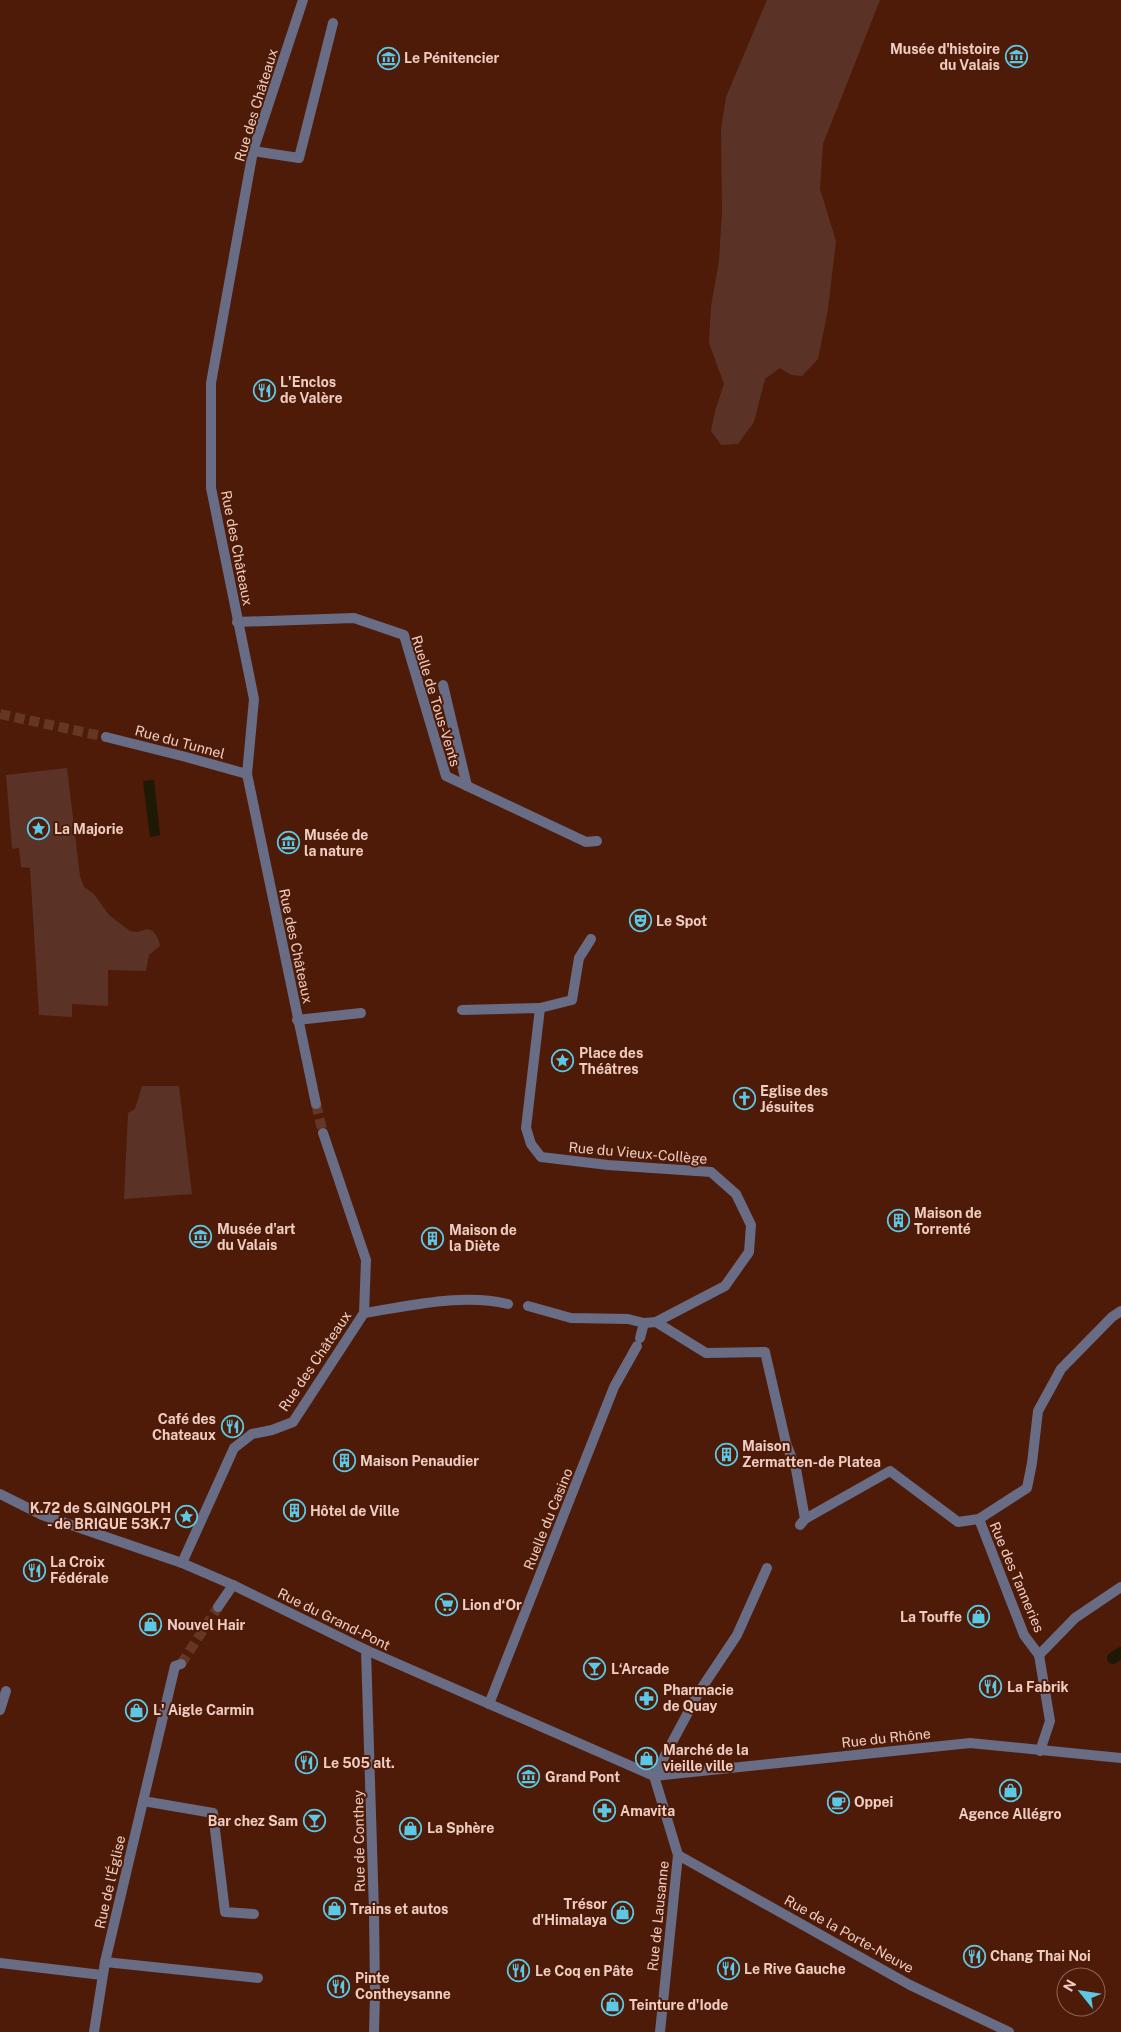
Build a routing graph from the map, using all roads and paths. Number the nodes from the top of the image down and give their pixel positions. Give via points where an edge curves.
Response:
1 (302, 0) edge
2 (333, 23) dead end
3 (254, 151) junction
4 (237, 622) junction
5 (443, 685) dead end
6 (106, 738) tunnel mouth
7 (247, 774) junction
8 (468, 786) junction
9 (597, 841) dead end
10 (591, 939) dead end
11 (540, 1008) junction
12 (462, 1010) dead end
13 (361, 1013) dead end
14 (297, 1020) junction
15 (316, 1104) tunnel mouth
16 (323, 1133) tunnel mouth
17 (508, 1304) dead end
18 (528, 1306) dead end
19 (1121, 1311) edge
20 (364, 1313) junction
21 (656, 1322) junction
22 (644, 1323) junction
23 (0, 1494) edge
24 (978, 1519) junction
25 (182, 1563) junction
26 (767, 1568) dead end
27 (234, 1585) junction
28 (1121, 1587) edge
29 (218, 1608) tunnel mouth
30 (366, 1650) junction
31 (1039, 1655) junction
32 (181, 1664) tunnel mouth
33 (6, 1691) dead end
34 (489, 1704) junction
35 (0, 1710) edge
36 (1040, 1751) junction
37 (1121, 1758) edge
38 (654, 1776) junction
39 (143, 1801) junction
40 (678, 1855) junction
41 (254, 1914) dead end
42 (105, 1962) junction
43 (0, 1963) edge
44 (102, 1975) junction
45 (258, 1978) dead end
46 (94, 2032) edge
47 (374, 2032) edge
48 (660, 2032) edge
49 (1008, 2032) edge

1 - 3 street, Rue des Châteaux
2 - 3 street via 299,158
3 - 4 street, Rue des Châteaux via 211,383 211,488
4 - 7 street, Rue des Châteaux via 254,699
4 - 8 street, Ruelle de Tous-Vents via 354,618 404,635 446,776
5 - 8 street
6 - 7 street, Rue du Tunnel
7 - 14 street, Rue des Châteaux
8 - 9 street, Ruelle de Tous-Vents via 586,842
10 - 11 street via 579,958 572,1000
11 - 12 street
11 - 21 street, Rue du Vieux-Collège via 526,1128 540,1157 710,1172 736,1194 751,1225 749,1252 724,1286
13 - 14 street
14 - 15 street, Rue des Châteaux
16 - 20 street, Rue des Châteaux via 366,1260
17 - 20 street via 489,1300 427,1303
18 - 22 street, Rue du Vieux-Collège via 571,1318 628,1319
19 - 24 street via 1061,1369 1038,1411 1028,1488
20 - 25 street, Rue des Châteaux via 293,1422 252,1434 234,1448
21 - 22 street, Rue du Vieux-Collège
21 - 24 street via 706,1353 765,1352 786,1443 796,1469 802,1522 890,1471 958,1522
22 - 34 street, Ruelle du Casino via 639,1342 614,1387
23 - 25 street, Rue du Grand-Pont via 42,1515
24 - 31 street, Rue des Tanneries via 1024,1635
25 - 27 street, Rue du Grand-Pont
26 - 38 street via 737,1635 699,1692
27 - 29 street
27 - 30 street, Rue du Grand-Pont
28 - 31 street, Rue des Tanneries via 1074,1618
30 - 34 street, Rue du Grand-Pont
30 - 47 street, Rue de Conthey
31 - 36 street via 1050,1721
32 - 39 street, Rue de l'Église via 175,1666
33 - 35 street
34 - 38 street, Rue du Grand-Pont
36 - 37 street, Rue du Rhône
36 - 38 street, Rue du Rhône via 970,1743
38 - 40 street, Rue de Lausanne
39 - 41 street via 213,1813 226,1912
39 - 42 street, Rue de l'Église
40 - 48 street, Rue de Lausanne
40 - 49 street, Rue de la Porte-Neuve via 910,1985
42 - 44 street, Rue de l'Église
42 - 45 street
43 - 44 street
44 - 46 street, Rue de l'Église

